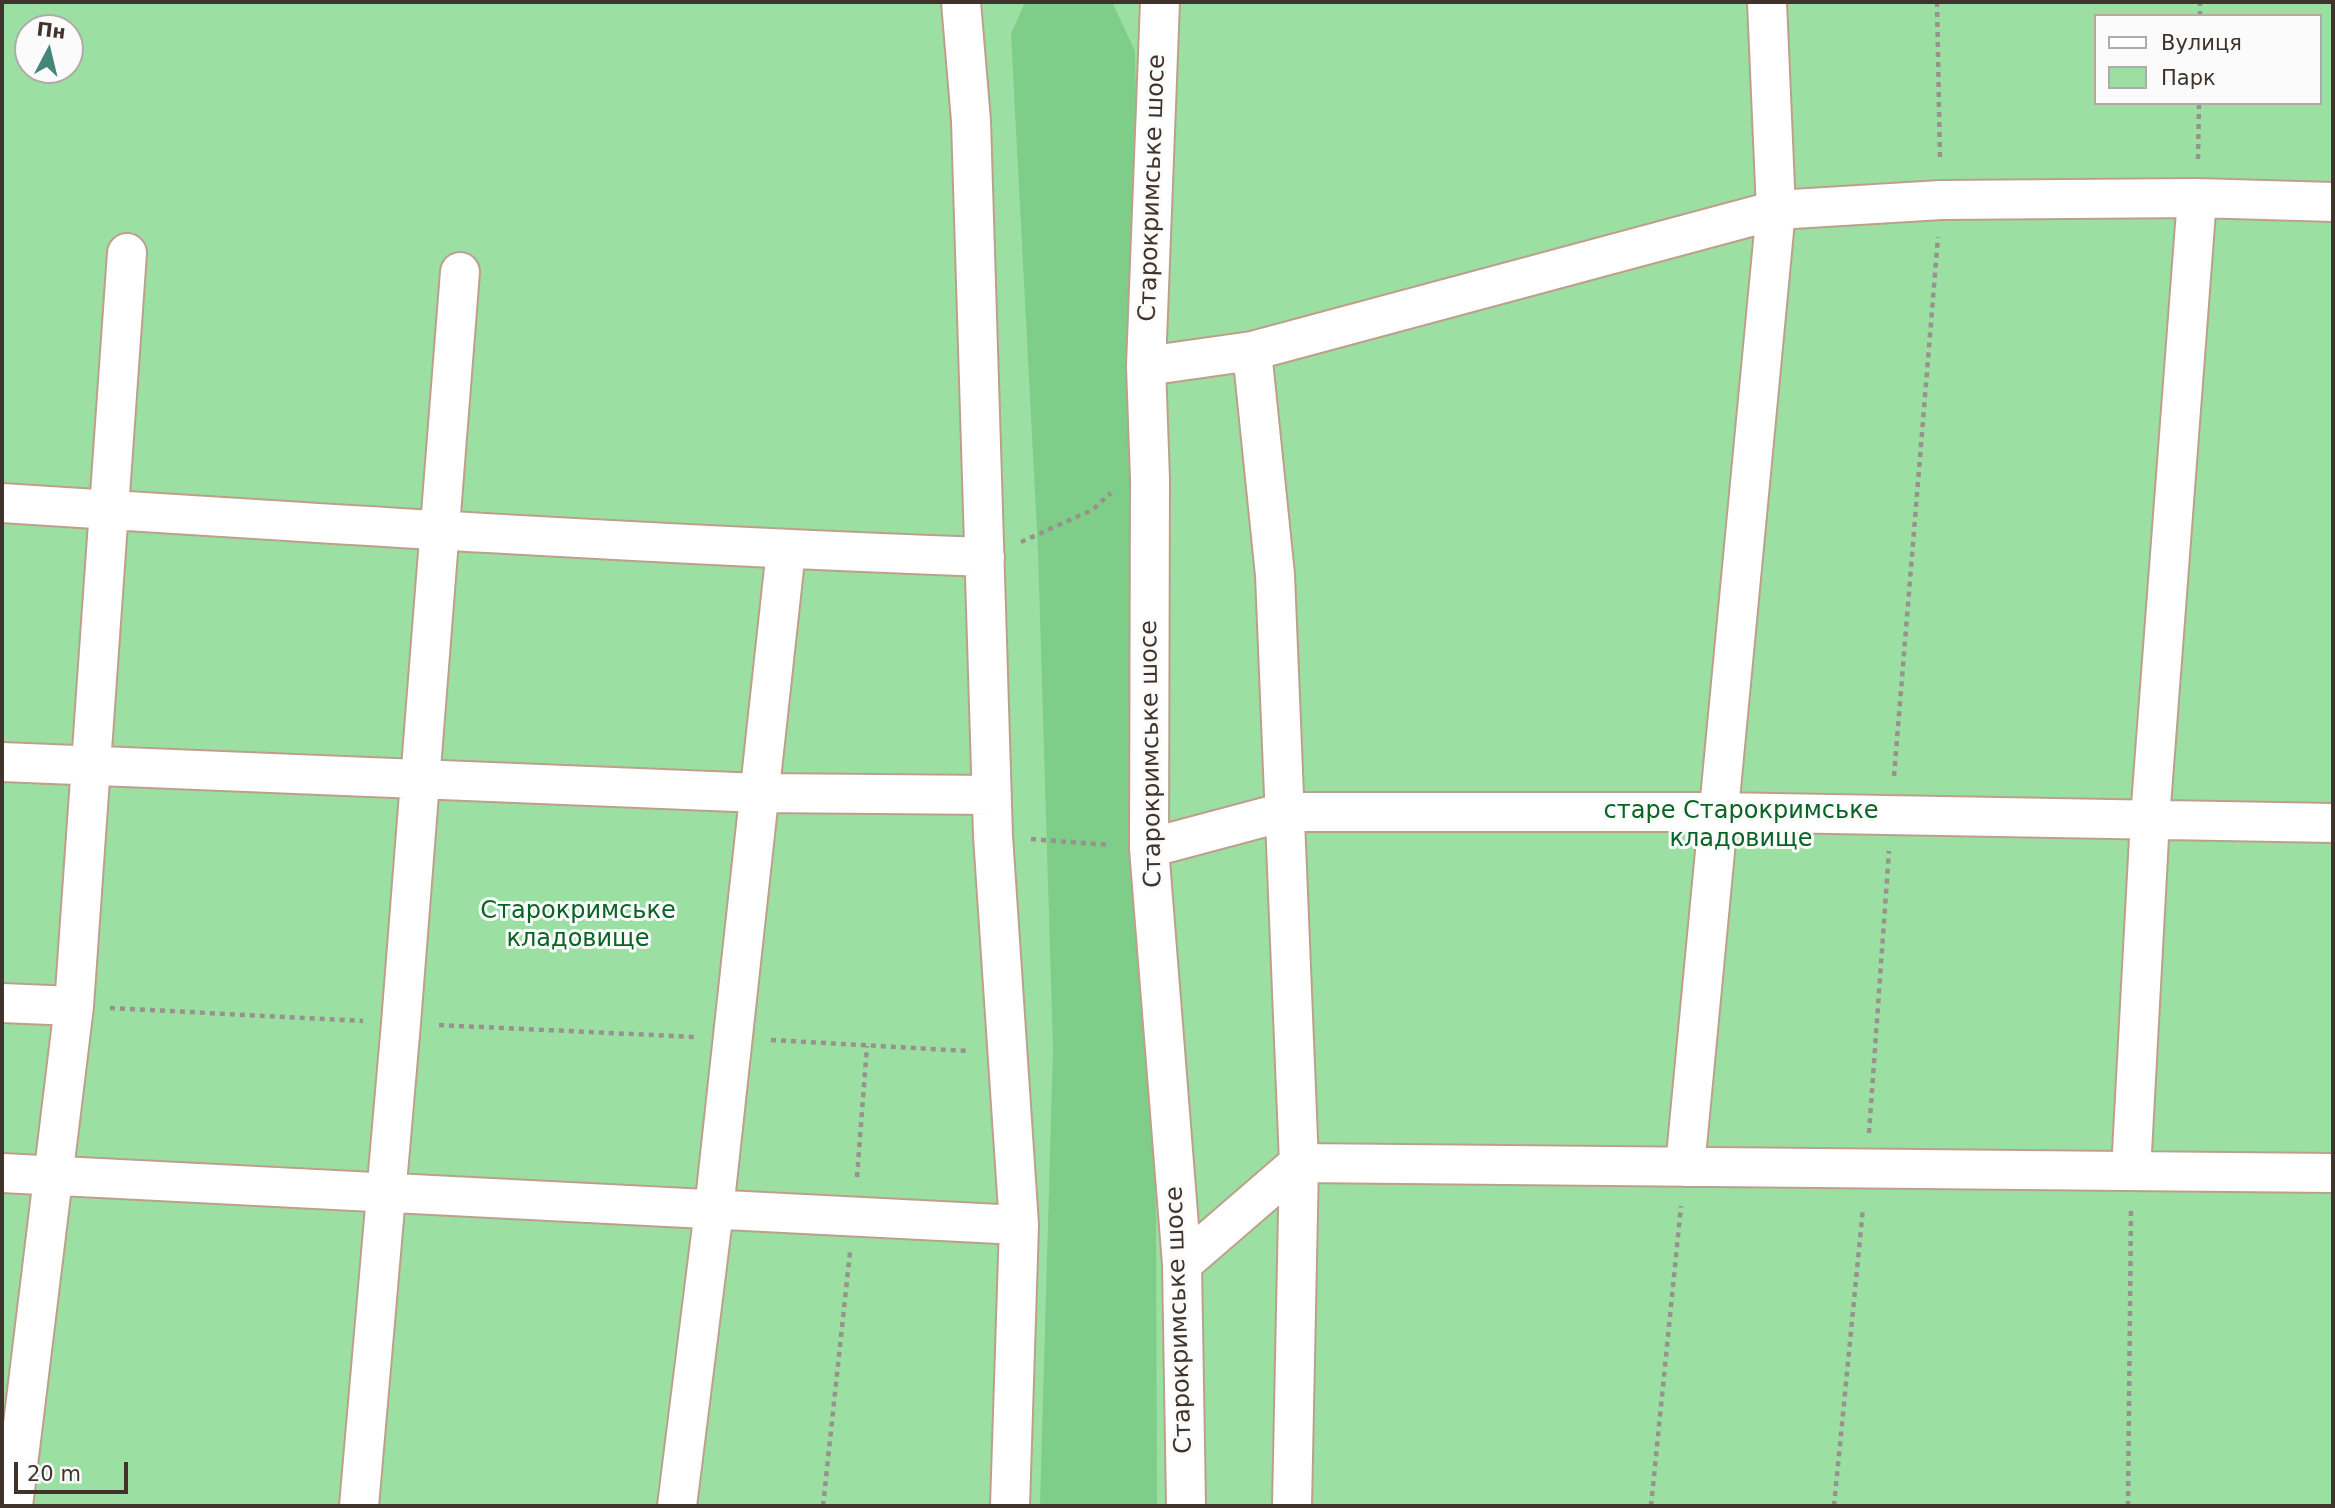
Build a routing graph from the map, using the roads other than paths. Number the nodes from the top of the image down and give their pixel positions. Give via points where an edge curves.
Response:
1 (961, 2) edge
2 (1160, 2) edge
3 (1767, 2) edge
4 (2197, 198) junction
5 (2333, 202) edge
6 (1776, 210) junction
7 (127, 253) dead end
8 (460, 272) dead end
9 (1252, 351) junction
10 (1146, 366) junction
11 (2, 503) edge
12 (109, 510) junction
13 (440, 531) junction
14 (786, 550) junction
15 (985, 557) junction
16 (2, 762) edge
17 (91, 766) junction
18 (420, 780) junction
19 (760, 793) junction
20 (992, 795) junction
21 (1284, 812) junction
22 (1719, 812) junction
23 (2150, 820) junction
24 (2333, 823) edge
25 (1149, 848) junction
26 (2, 1003) edge
27 (74, 1006) junction
28 (1299, 1163) junction
29 (1685, 1167) junction
30 (2131, 1171) junction
31 (2333, 1172) edge
32 (2, 1173) edge
33 (54, 1176) junction
34 (386, 1193) junction
35 (714, 1210) junction
36 (1019, 1225) junction
37 (1182, 1264) junction
38 (13, 1506) edge
39 (359, 1506) edge
40 (677, 1506) edge
41 (1010, 1506) edge
42 (1186, 1506) edge
43 (1292, 1506) edge

1 - 15 street via 971,121
2 - 10 street, Старокримське шосе
3 - 6 street
4 - 5 street
4 - 6 street via 1941,200
4 - 23 street
6 - 9 street
6 - 22 street
7 - 12 street
8 - 13 street
9 - 10 street
9 - 21 street via 1275,575
10 - 25 street, Старокримське шосе
11 - 12 street
12 - 13 street
12 - 17 street
13 - 14 street
13 - 18 street
14 - 15 street
14 - 19 street
15 - 20 street
16 - 17 street
17 - 18 street
17 - 27 street
18 - 19 street
18 - 34 street
19 - 20 street
19 - 35 street
20 - 36 street
21 - 22 street
21 - 25 street
21 - 28 street
22 - 23 street
22 - 29 street
23 - 24 street
23 - 30 street
25 - 37 street, Старокримське шосе
26 - 27 street
27 - 33 street
28 - 29 street
28 - 37 street
28 - 43 street
29 - 30 street
30 - 31 street
32 - 33 street
33 - 34 street
33 - 38 street
34 - 35 street
34 - 39 street
35 - 36 street
35 - 40 street
36 - 41 street
37 - 42 street, Старокримське шосе

